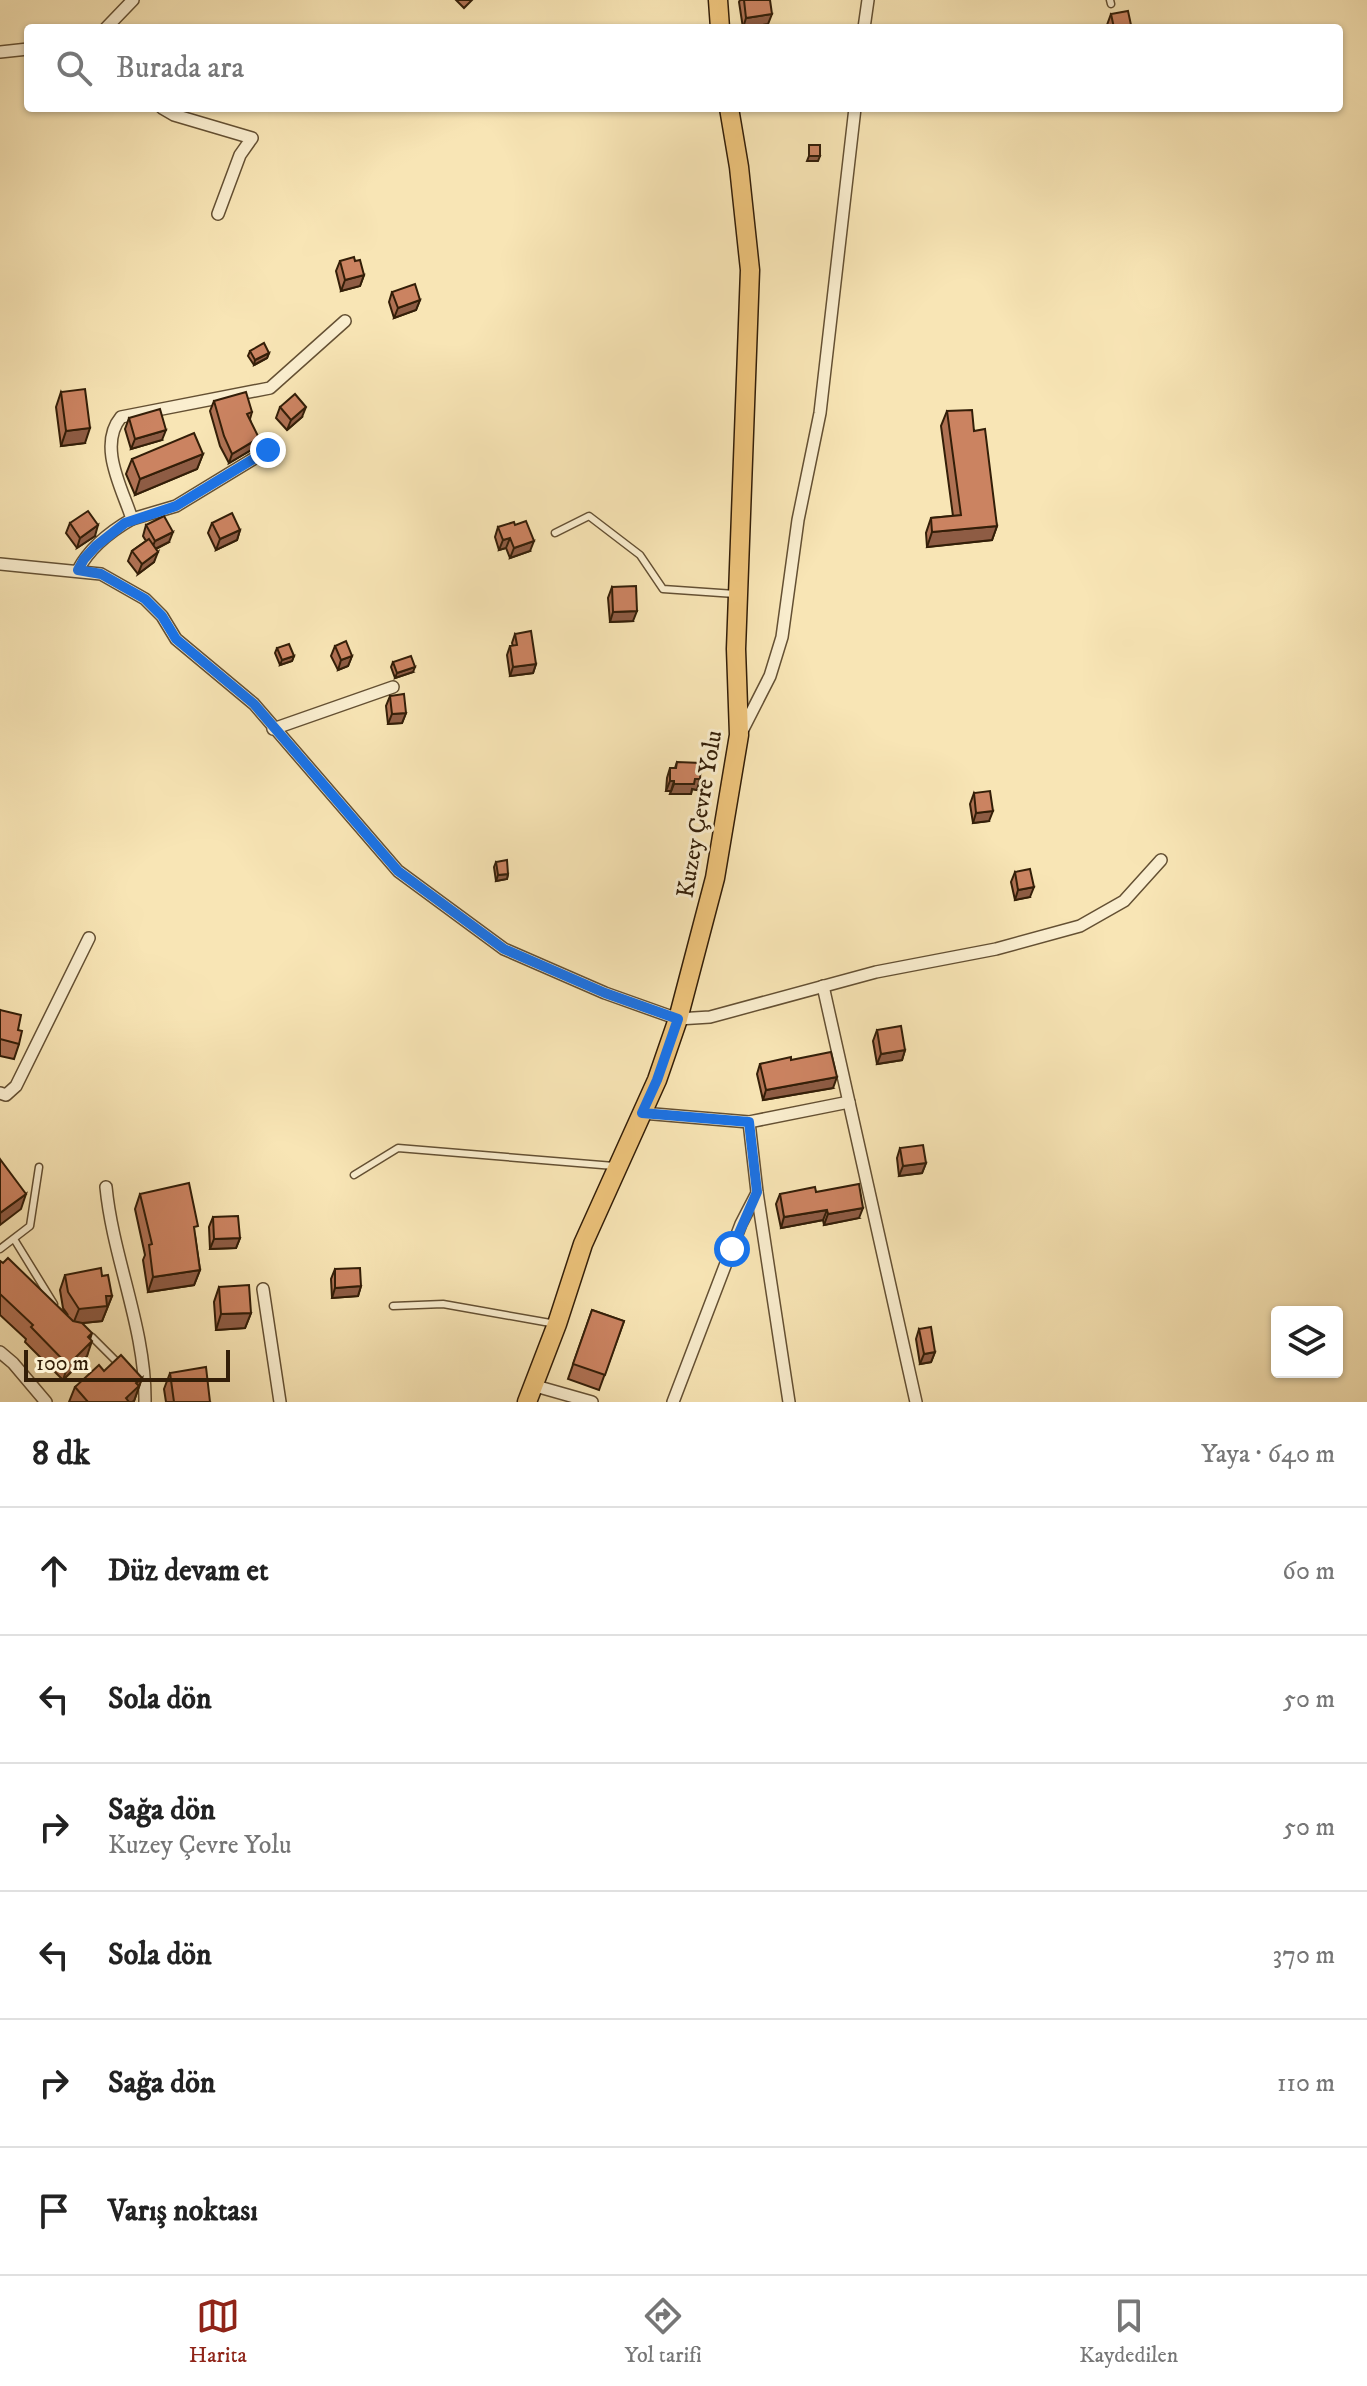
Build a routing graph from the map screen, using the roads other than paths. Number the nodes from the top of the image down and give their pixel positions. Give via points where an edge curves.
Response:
1 (133, 0) edge
2 (718, 0) edge
3 (868, 0) edge
4 (110, 24) edge
5 (720, 24) edge
6 (865, 24) edge
7 (24, 49) edge
8 (0, 52) edge
9 (169, 112) edge
10 (730, 112) edge
11 (855, 112) edge
12 (218, 214) dead end
13 (345, 321) dead end
14 (268, 450) dead end
15 (132, 519) junction
16 (555, 533) dead end
17 (0, 564) edge
18 (78, 570) junction
19 (738, 594) junction
20 (393, 687) dead end
21 (273, 729) junction
22 (739, 735) junction
23 (1161, 860) dead end
24 (89, 938) dead end
25 (823, 986) junction
26 (678, 1019) junction
27 (0, 1093) edge
28 (849, 1102) junction
29 (642, 1113) junction
30 (749, 1122) junction
31 (618, 1166) junction
32 (39, 1167) dead end
33 (354, 1175) dead end
34 (106, 1187) dead end
35 (757, 1192) junction
36 (14, 1239) junction
37 (0, 1249) edge
38 (263, 1289) dead end
39 (393, 1306) dead end
40 (61, 1316) edge
41 (557, 1324) junction
42 (81, 1333) edge
43 (0, 1352) edge
44 (145, 1381) junction
45 (529, 1394) edge
46 (46, 1402) edge
47 (145, 1402) edge
48 (280, 1402) edge
49 (592, 1402) edge
50 (673, 1402) edge
51 (789, 1402) edge
52 (916, 1402) edge

1 - 4 street
2 - 5 main road
3 - 6 street
7 - 8 street
9 - 12 street via 252,138 240,155
10 - 19 main road, Kuzey Çevre Yolu via 750,270
11 - 22 street via 820,413 782,637 770,676
13 - 15 street via 270,388 121,417 113,427 113,468
14 - 15 street via 176,506
15 - 18 street via 96,546
16 - 19 lane via 589,516 640,555 663,589
17 - 18 street
18 - 21 street via 101,574 145,599 176,639 254,704
19 - 22 main road, Kuzey Çevre Yolu
20 - 21 street
21 - 26 street via 398,871 504,949
22 - 26 main road, Kuzey Çevre Yolu via 715,878
23 - 25 street via 1124,901 1080,926
24 - 27 street via 16,1086 6,1095
25 - 26 street via 710,1017
25 - 28 street
26 - 29 main road, Kuzey Çevre Yolu
28 - 30 street
28 - 52 street
29 - 30 street
29 - 31 main road, Kuzey Çevre Yolu
30 - 35 street
31 - 33 lane via 398,1148
31 - 41 main road, Kuzey Çevre Yolu via 583,1244
32 - 36 lane via 30,1226
34 - 44 street
35 - 50 street
35 - 51 street
36 - 37 lane
36 - 40 lane
38 - 48 street
39 - 41 lane via 443,1304
41 - 45 main road, Kuzey Çevre Yolu
42 - 44 lane
43 - 46 street
44 - 47 street
45 - 49 street

